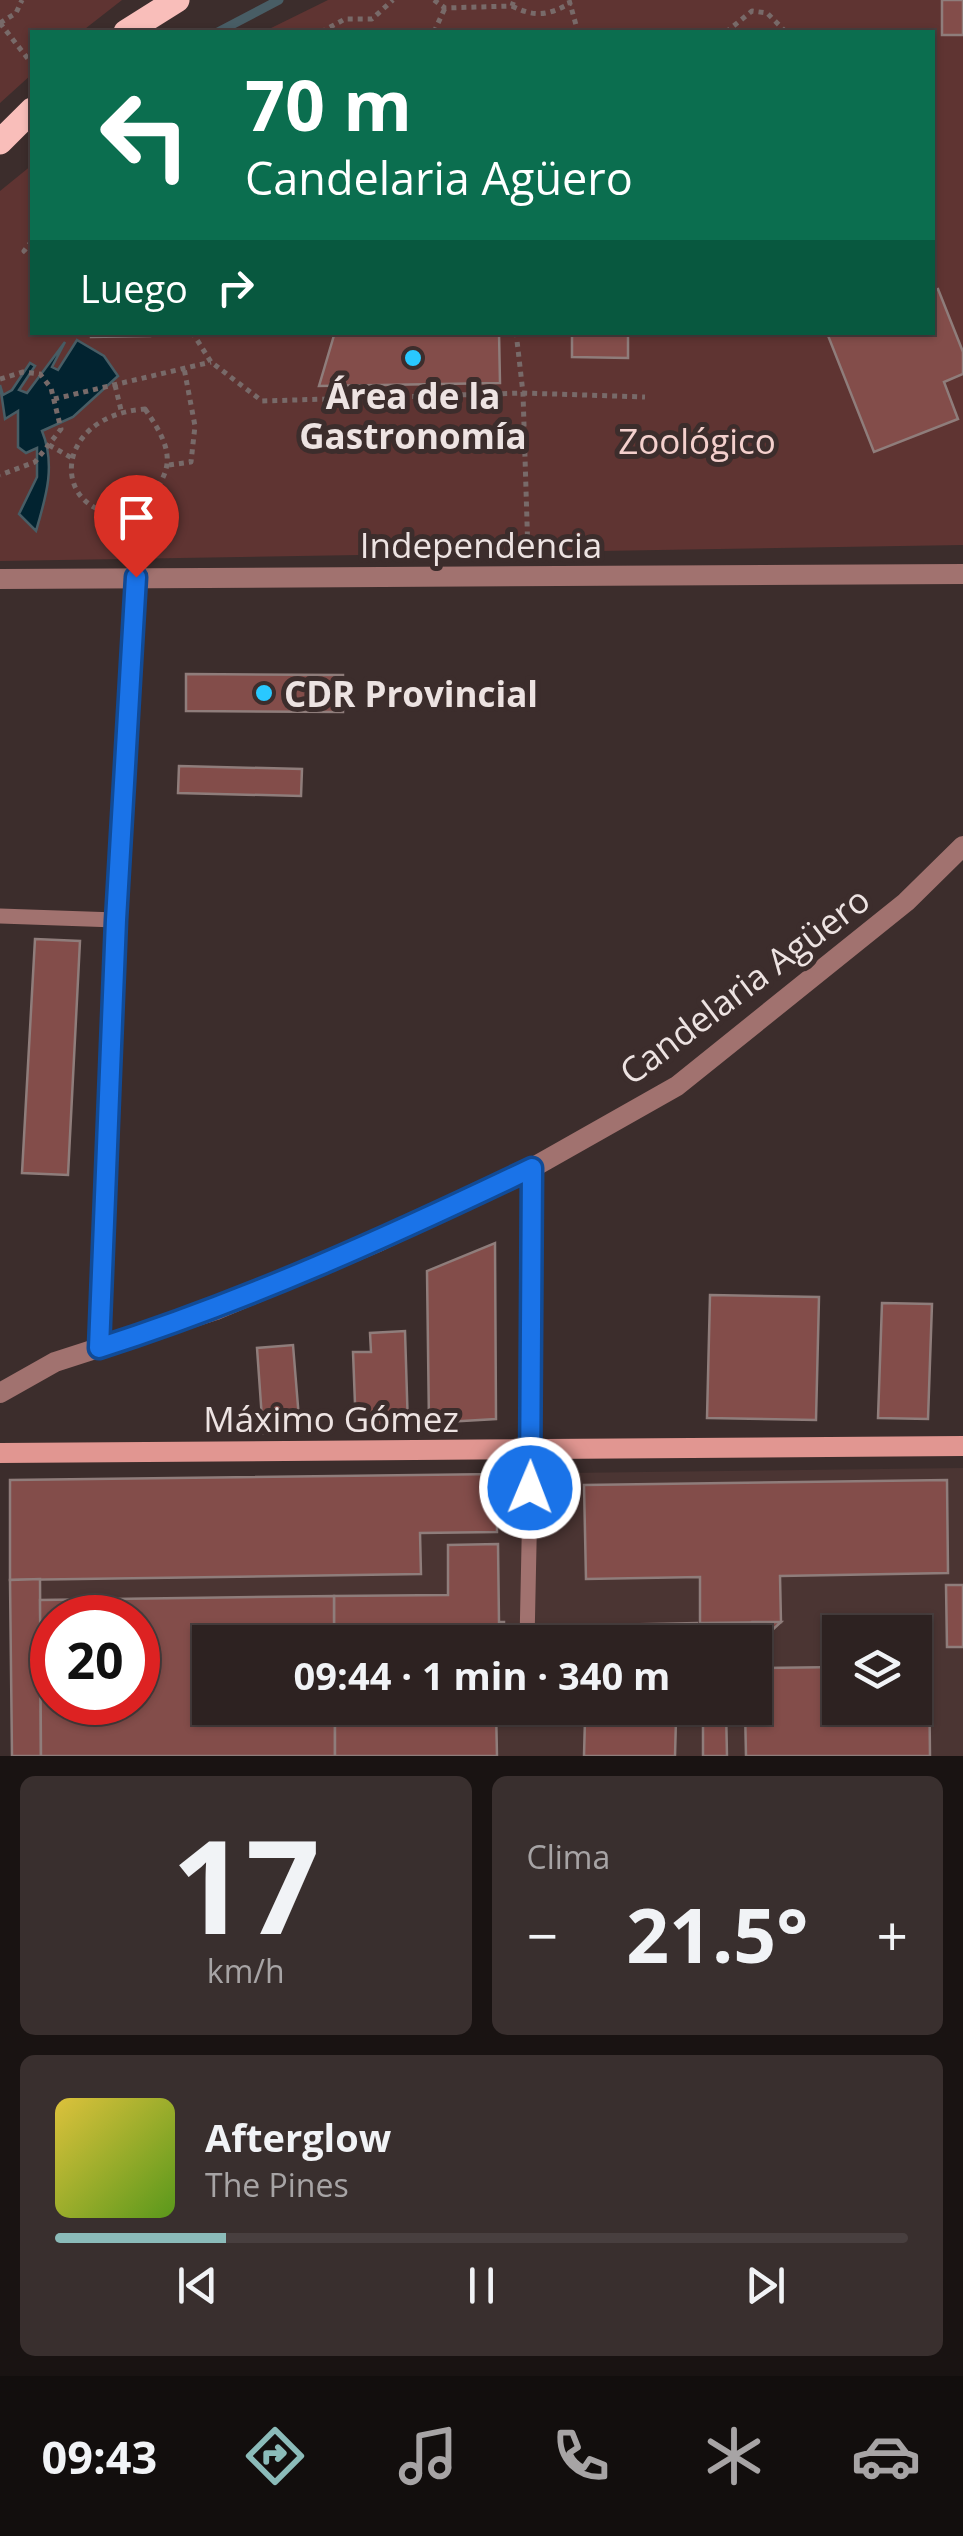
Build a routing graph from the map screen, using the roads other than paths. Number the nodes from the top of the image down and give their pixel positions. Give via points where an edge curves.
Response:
1 (177, 0) edge
2 (129, 30) edge
3 (30, 112) edge
4 (0, 142) edge
5 (963, 574) edge
6 (136, 577) junction
7 (0, 579) edge
8 (963, 846) edge
9 (0, 916) edge
10 (116, 920) junction
11 (532, 1168) junction
12 (99, 1348) junction
13 (0, 1393) edge
14 (963, 1446) edge
15 (531, 1449) junction
16 (0, 1452) edge
17 (528, 1625) edge

1 - 2 main road
3 - 4 main road
5 - 6 street, Independencia
6 - 7 street, Independencia
6 - 10 street
8 - 11 street, Candelaria Agüero via 906,902 678,1086
9 - 10 lane
10 - 12 street
11 - 12 street, Candelaria Agüero via 252,1295
11 - 15 street
12 - 13 street, Candelaria Agüero via 55,1362
14 - 15 main road, Máximo Gómez
15 - 16 main road, Máximo Gómez
15 - 17 lane

